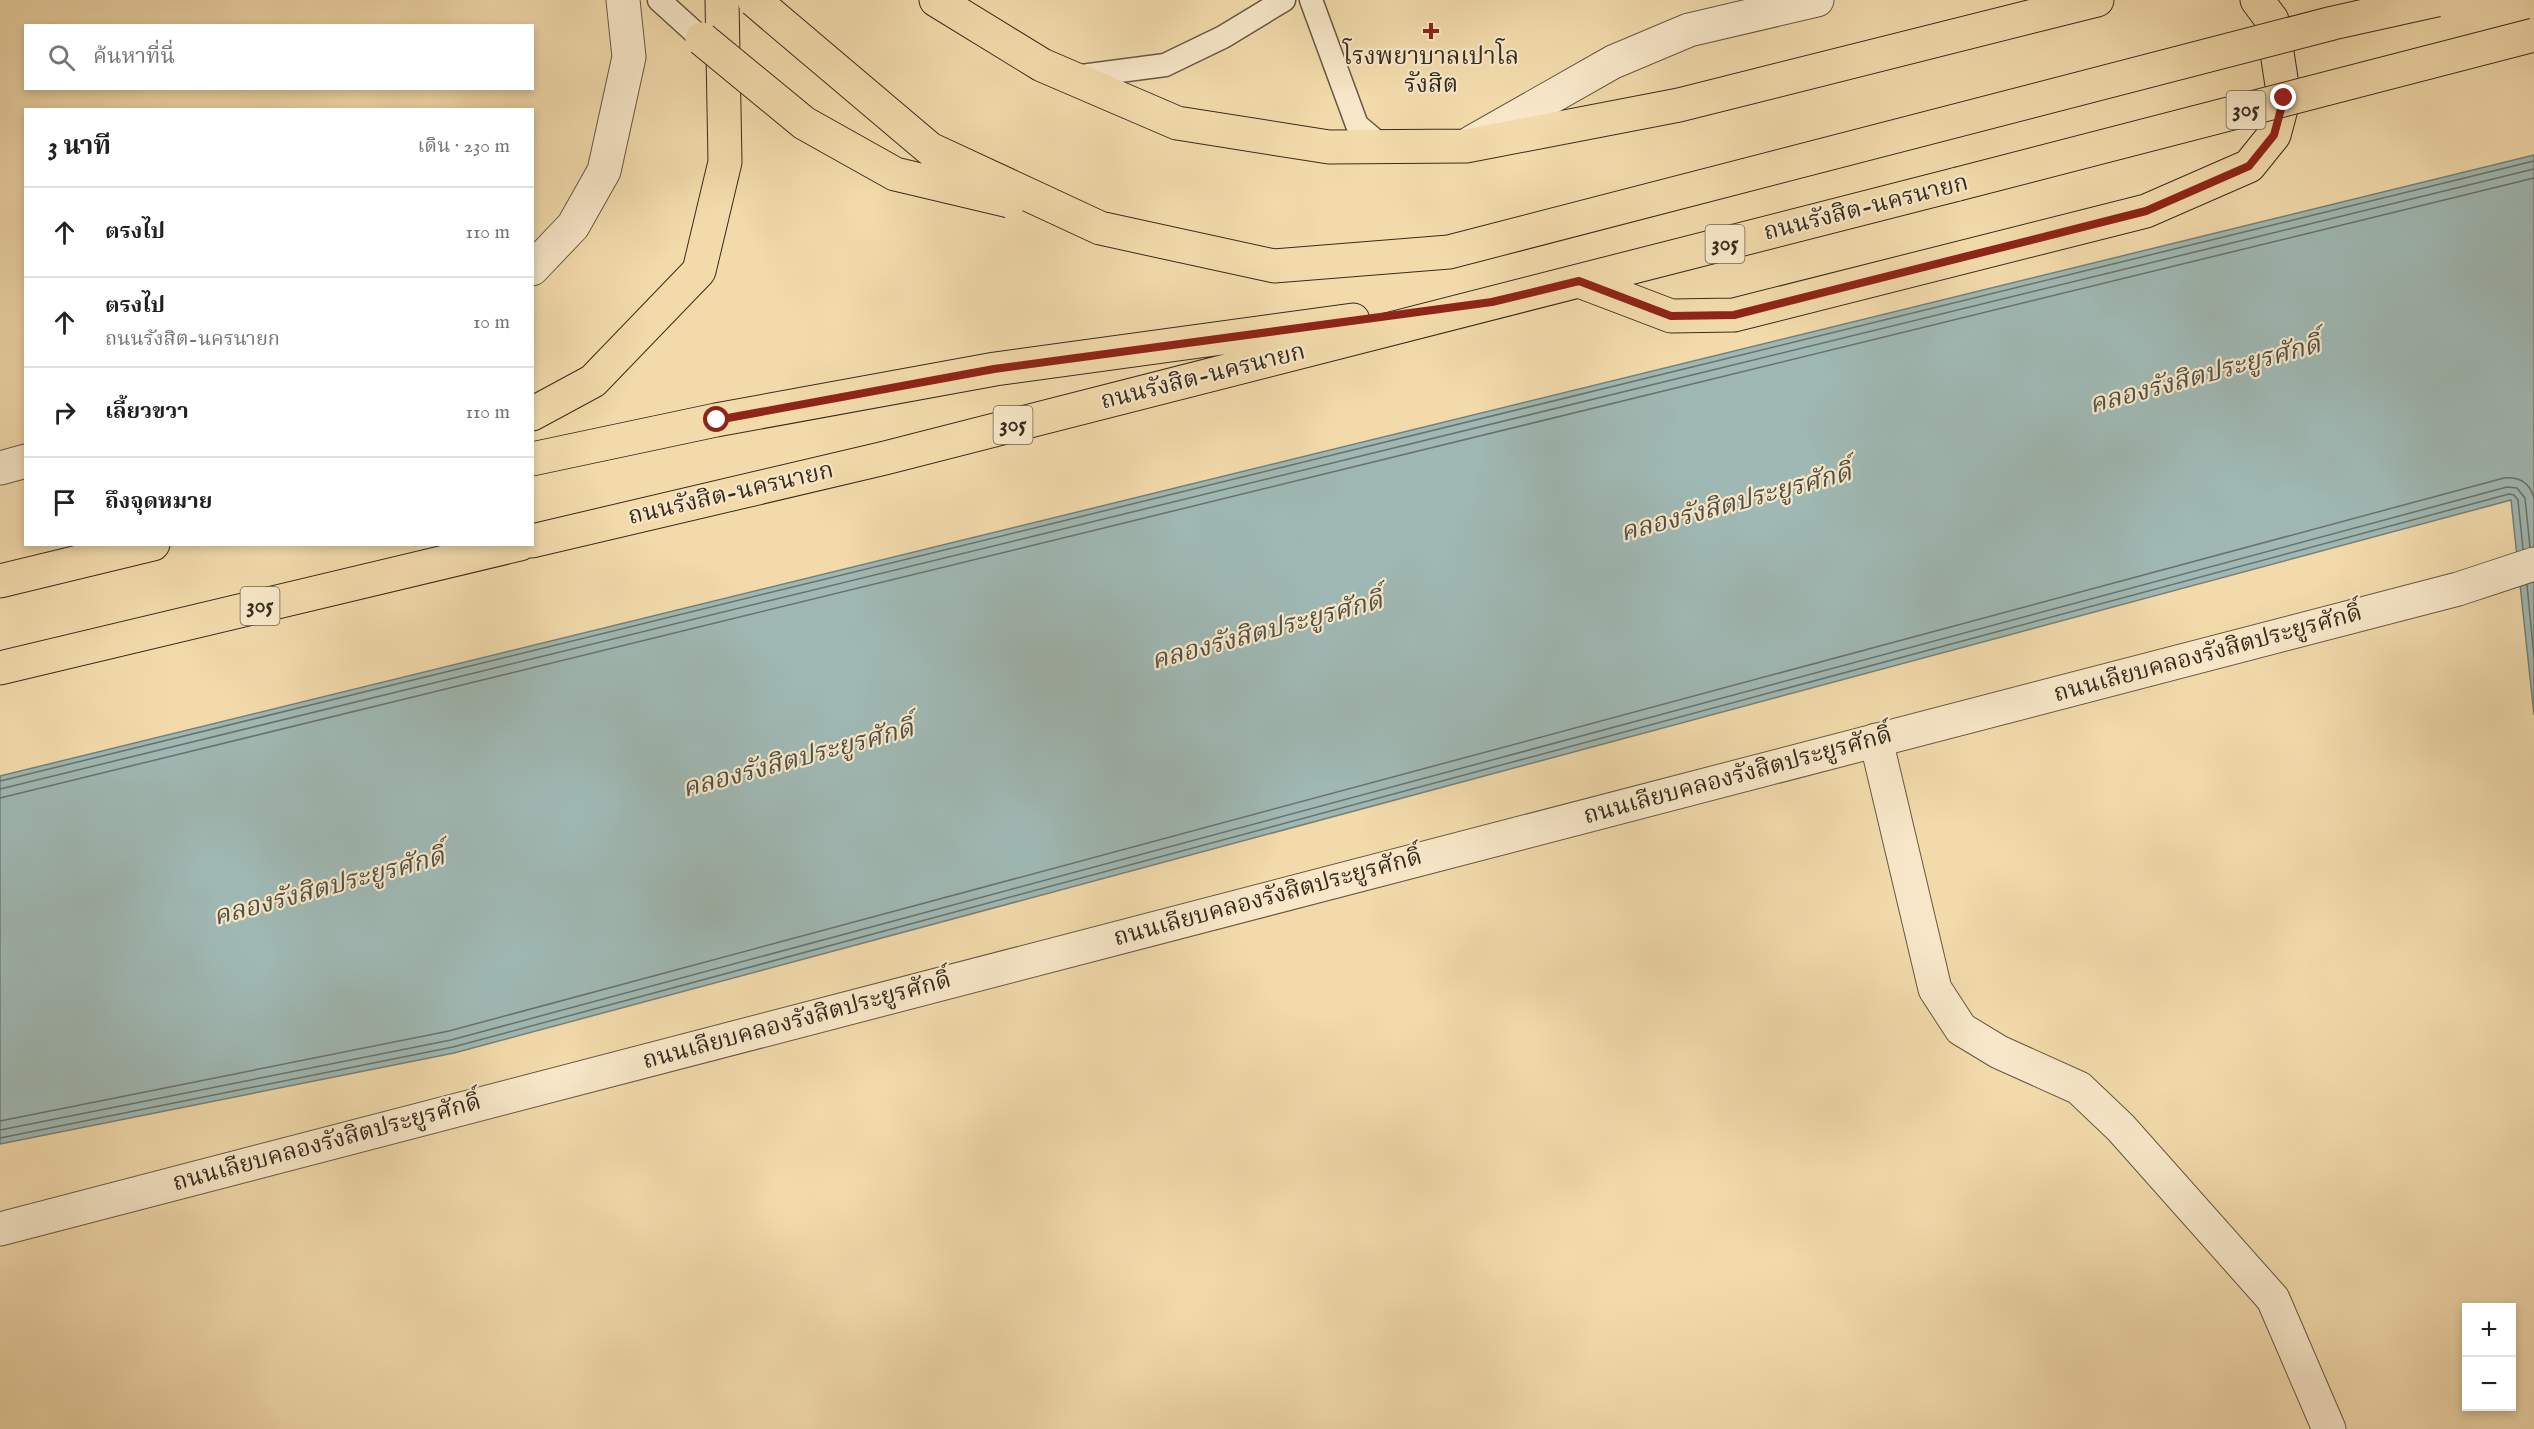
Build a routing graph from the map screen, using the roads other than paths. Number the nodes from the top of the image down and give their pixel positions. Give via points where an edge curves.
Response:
1 (623, 0) edge
2 (659, 0) edge
3 (722, 0) edge
4 (754, 0) edge
5 (936, 0) edge
6 (1284, 0) edge
7 (1311, 0) edge
8 (2097, 0) edge
9 (2257, 0) edge
10 (2437, 0) edge
11 (1797, 2) edge
12 (2534, 35) edge
13 (702, 39) joint
14 (1069, 78) junction
15 (1466, 146) junction
16 (1383, 147) junction
17 (1075, 216) junction
18 (534, 267) edge
19 (1579, 281) junction
20 (1492, 302) junction
21 (534, 413) edge
22 (534, 459) edge
23 (24, 462) edge
24 (0, 468) edge
25 (534, 541) edge
26 (144, 546) edge
27 (511, 546) edge
28 (2534, 564) edge
29 (0, 580) edge
30 (0, 668) edge
31 (1876, 740) junction
32 (0, 1228) edge
33 (2330, 1429) edge

1 - 18 street via 629,57 604,171 573,226
2 - 13 lane
3 - 21 main road via 725,162 699,271 593,381
4 - 17 main road, bridge via 930,149
5 - 14 main road
6 - 14 lane via 1223,37 1164,64
7 - 16 lane via 1357,125
8 - 15 main road via 1679,105
9 - 19 main road via 2272,20 2284,98 2274,135 2249,166 2146,211 1734,315 1671,316
10 - 17 main road, bridge via 2333,23 1449,252 1274,266 1100,228
11 - 15 street via 1689,30 1613,62
12 - 19 main road, ถนนรังสิต-นครนายก / 305, bridge
13 - 17 main road, bridge via 804,123 895,174
14 - 16 main road via 1177,123 1329,147
15 - 16 main road
19 - 20 main road, ถนนรังสิต-นครนายก / 305
20 - 22 main road via 994,369
20 - 25 main road, ถนนรังสิต-นครนายก / 305 via 908,452
23 - 24 street
26 - 29 main road
27 - 30 main road, 305
28 - 31 street, ถนนเลียบคลองรังสิตประยูรศักดิ์ via 2458,589
31 - 32 street, ถนนเลียบคลองรังสิตประยูรศักดิ์
31 - 33 street via 1935,989 1961,1029 1999,1052 2079,1088 2121,1128 2273,1299

